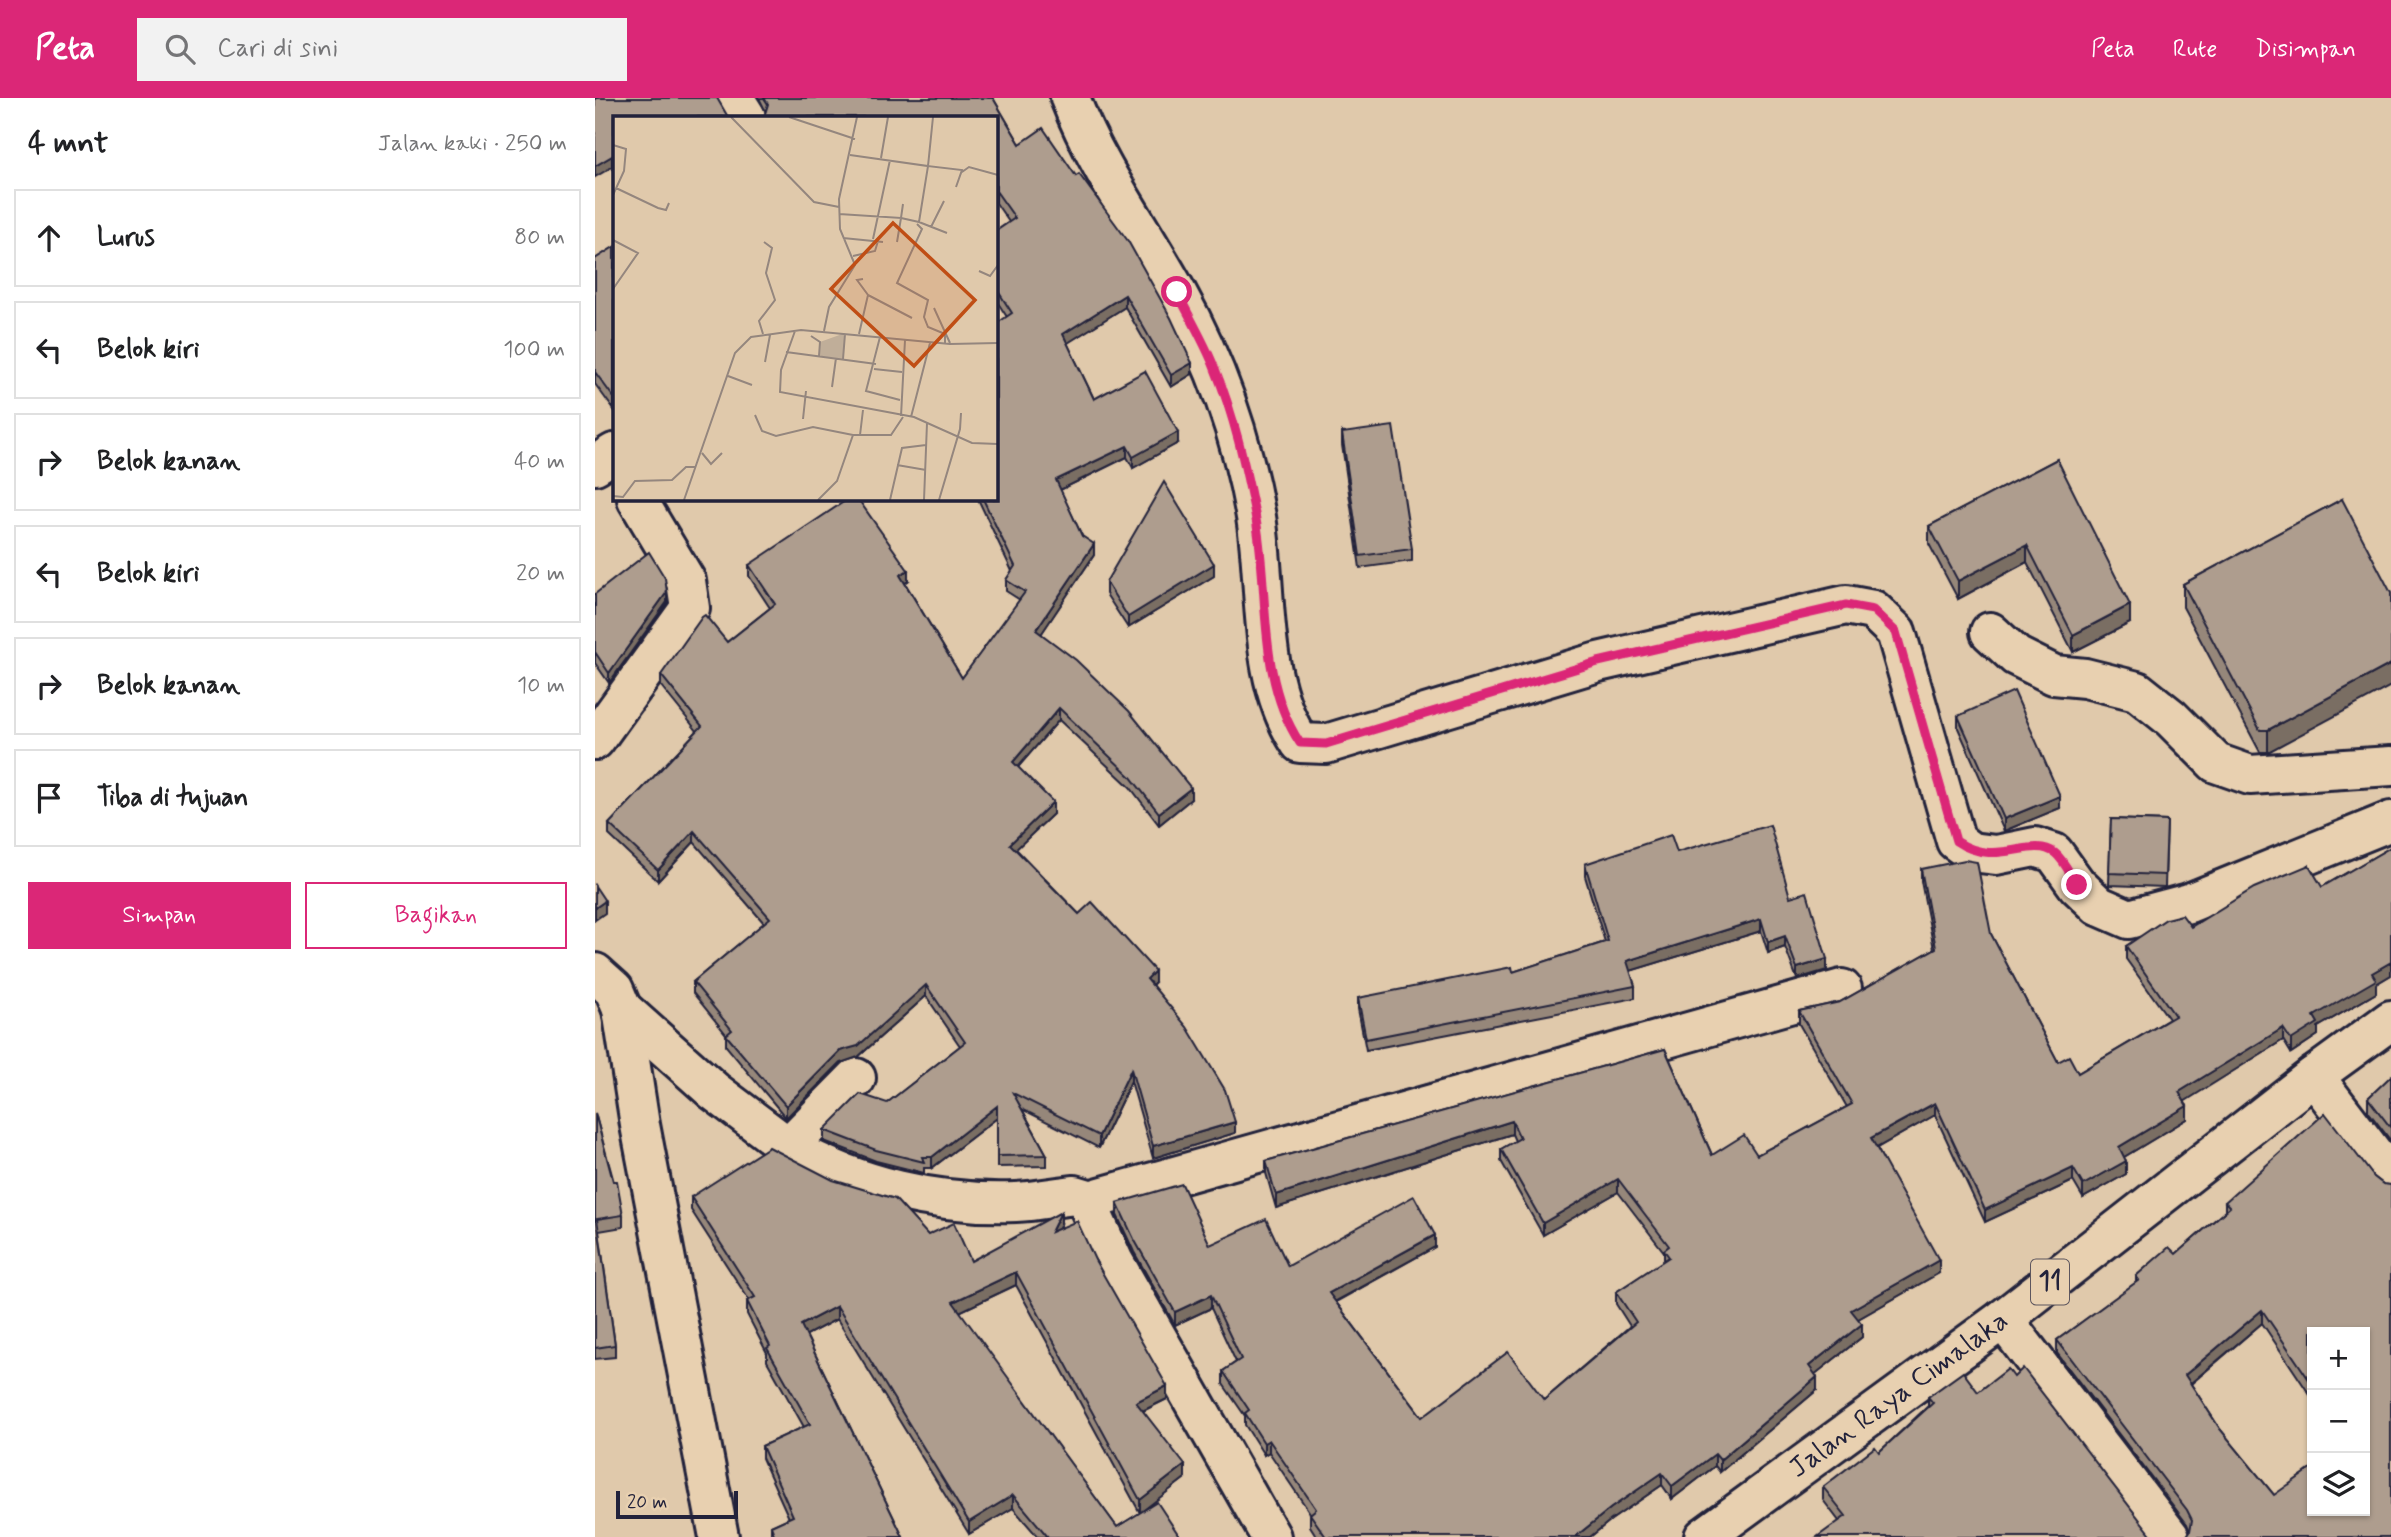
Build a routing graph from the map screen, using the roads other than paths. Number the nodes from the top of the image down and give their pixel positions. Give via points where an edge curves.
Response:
1 (734, 98) edge
2 (1070, 98) edge
3 (745, 116) edge
4 (638, 500) edge
5 (1990, 632) dead end
6 (595, 740) edge
7 (2391, 766) edge
8 (2391, 821) edge
9 (595, 973) edge
10 (1842, 989) dead end
11 (2391, 1020) edge
12 (626, 1033) junction
13 (2314, 1076) junction
14 (856, 1079) dead end
15 (788, 1147) junction
16 (2391, 1177) edge
17 (1090, 1211) junction
18 (2003, 1319) junction
19 (719, 1537) edge
20 (1271, 1537) edge
21 (1704, 1537) edge
22 (2170, 1537) edge

1 - 3 main road
2 - 8 main road via 1114,190 1177,292 1215,368 1236,429 1256,517 1273,679 1286,723 1300,743 1326,744 1598,662 1846,605 1873,610 1896,632 1956,841 1971,852 1996,855 2035,847 2055,853 2077,885 2099,906 2129,919 2189,904
4 - 6 main road via 686,581 690,608
5 - 7 main road via 2016,656 2054,676 2085,678 2137,691 2217,763 2250,775
9 - 12 main road via 614,990
10 - 17 main road
11 - 13 main road, Jalan Raya Cimalaka / 11
12 - 15 main road
12 - 19 main road
13 - 16 main road
13 - 18 main road, Jalan Raya Cimalaka / 11
14 - 15 main road
15 - 17 main road via 866,1182 915,1195 1017,1202 1076,1195
17 - 20 main road
18 - 21 main road, Jalan Raya Cimalaka / 11
18 - 22 main road

